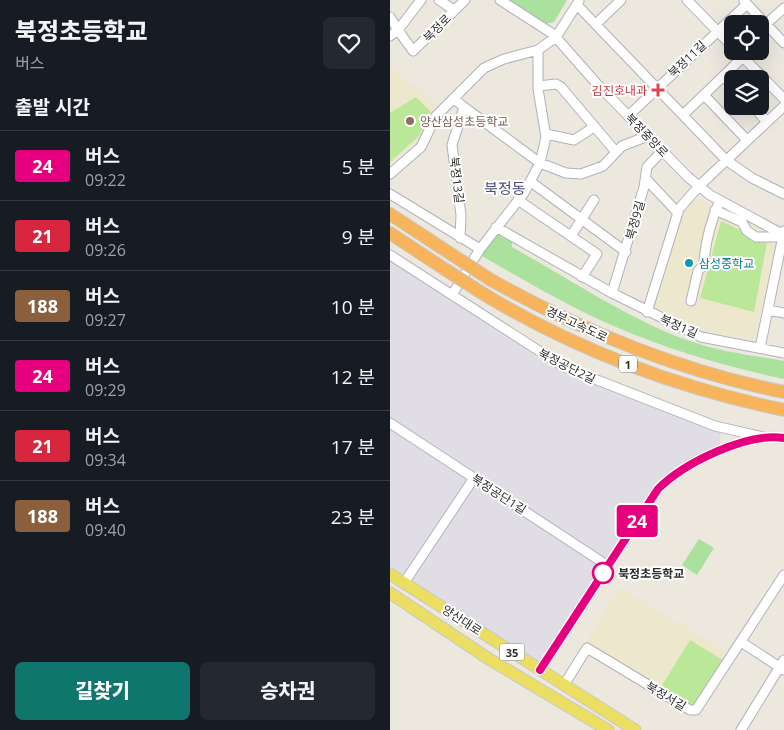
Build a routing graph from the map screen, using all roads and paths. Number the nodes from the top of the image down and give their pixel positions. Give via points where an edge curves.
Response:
1 (421, 0) edge
2 (438, 0) edge
3 (465, 0) edge
4 (500, 0) edge
5 (621, 0) edge
6 (687, 0) edge
7 (579, 2) edge
8 (745, 2) edge
9 (784, 8) edge
10 (454, 10) junction
11 (757, 15) edge
12 (390, 16) edge
13 (769, 21) edge
14 (596, 24) junction
15 (769, 27) edge
16 (398, 30) junction
17 (718, 31) junction
18 (390, 36) edge
19 (556, 37) junction
20 (724, 37) edge
21 (784, 42) edge
22 (538, 50) junction
23 (746, 60) edge
24 (724, 76) edge
25 (538, 86) junction
26 (657, 87) junction
27 (704, 95) junction
28 (454, 99) junction
29 (784, 99) edge
30 (784, 106) edge
31 (464, 107) junction
32 (683, 115) junction
33 (761, 115) edge
34 (628, 116) junction
35 (767, 122) junction
36 (594, 126) junction
37 (546, 134) junction
38 (648, 136) junction
39 (747, 140) junction
40 (662, 150) junction
41 (616, 152) junction
42 (726, 160) junction
43 (540, 163) junction
44 (390, 174) edge
45 (646, 179) junction
46 (531, 182) junction
47 (699, 186) junction
48 (390, 194) edge
49 (784, 194) edge
50 (518, 200) junction
51 (594, 200) dead end
52 (720, 200) junction
53 (715, 210) junction
54 (678, 213) junction
55 (390, 214) edge
56 (581, 219) junction
57 (496, 227) junction
58 (390, 233) edge
59 (784, 233) edge
60 (571, 236) junction
61 (460, 238) junction
62 (480, 249) junction
63 (626, 252) junction
64 (390, 255) edge
65 (774, 276) junction
66 (582, 277) junction
67 (784, 278) edge
68 (612, 294) junction
69 (452, 295) junction
70 (691, 300) dead end
71 (768, 310) junction
72 (647, 312) junction
73 (784, 313) edge
74 (760, 348) junction
75 (784, 353) edge
76 (784, 392) edge
77 (784, 410) edge
78 (390, 423) edge
79 (763, 436) junction
80 (784, 438) edge
81 (474, 478) junction
82 (608, 566) junction
83 (390, 574) edge
84 (784, 575) edge
85 (404, 583) junction
86 (390, 593) edge
87 (741, 642) junction
88 (783, 666) edge
89 (540, 670) junction
90 (564, 685) junction
91 (608, 730) edge
92 (635, 730) edge
93 (740, 730) edge

1 - 16 street
2 - 10 street
3 - 10 street, 북정로
4 - 19 street, 북정중앙로
5 - 14 street
6 - 17 street
7 - 14 street
7 - 19 street
8 - 11 street
8 - 17 street, 북정11길
9 - 13 street
10 - 16 street, 북정로 via 414,52
12 - 16 street
14 - 26 street
15 - 21 street
16 - 18 street
17 - 20 street
17 - 26 street, 북정11길
19 - 22 street
19 - 34 street, 북정중앙로
22 - 25 street
22 - 28 street via 484,68
23 - 29 street
24 - 27 street
25 - 36 street via 556,84
25 - 37 street
26 - 32 street
26 - 34 street, 북정11길
27 - 32 street
27 - 39 street
28 - 31 street
28 - 44 street via 436,116 421,147
30 - 35 street
31 - 43 street
31 - 61 street, 북정13길 via 452,145 461,215
32 - 42 street
33 - 35 street
34 - 38 street, 북정중앙로
35 - 39 street
36 - 37 street via 574,140
36 - 41 street
37 - 43 street
38 - 40 street, 북정중앙로
38 - 41 street via 622,146
39 - 42 street
40 - 45 street, 북정9길 via 647,167
40 - 47 street, 북정중앙로
41 - 43 street via 603,166 581,174 566,173
42 - 47 street
42 - 49 street
43 - 46 street
45 - 54 street
45 - 63 street, 북정9길
46 - 50 street
46 - 56 street
47 - 52 street, 북정중앙로
47 - 54 street
48 - 61 street
50 - 57 street
50 - 60 street
51 - 56 street
52 - 53 street
52 - 59 street, 북정중앙로
53 - 59 street via 742,222 756,237 776,237
53 - 70 street via 703,254 704,264 698,271
54 - 72 street
55 - 76 highway, 경부고속도로 / 1, bridge via 491,280 614,342 689,368
56 - 60 street
56 - 63 street
57 - 62 street
57 - 66 street, 북정1길
58 - 77 highway, 경부고속도로 / 1, bridge via 482,293 564,337 636,367 708,391
59 - 65 street
60 - 66 street via 597,254
61 - 62 street
62 - 69 street
63 - 68 street, 북정9길
64 - 69 street, 북정공단2길
65 - 67 street
65 - 71 street
66 - 68 street, 북정1길
68 - 72 street, 북정1길
69 - 79 street, 북정공단2길 via 564,367 715,426
71 - 73 street
71 - 74 street
72 - 74 street, 북정1길 via 701,337
74 - 75 street, 북정1길
78 - 81 street, 북정공단1길
79 - 80 street, 북정공단2길
79 - 82 street via 689,466 665,481
81 - 82 street, 북정공단1길
81 - 85 street
82 - 89 street
83 - 85 main road, 양산대로 / 35
84 - 87 street, 북정서길
85 - 89 main road, 양산대로 / 35
86 - 91 main road, 양산대로 / 35 via 489,659
87 - 88 street
87 - 90 street, 북정서길 via 696,710 690,710 587,648
88 - 93 street
89 - 90 main road, 양산대로 / 35
90 - 92 main road, 양산대로 / 35

